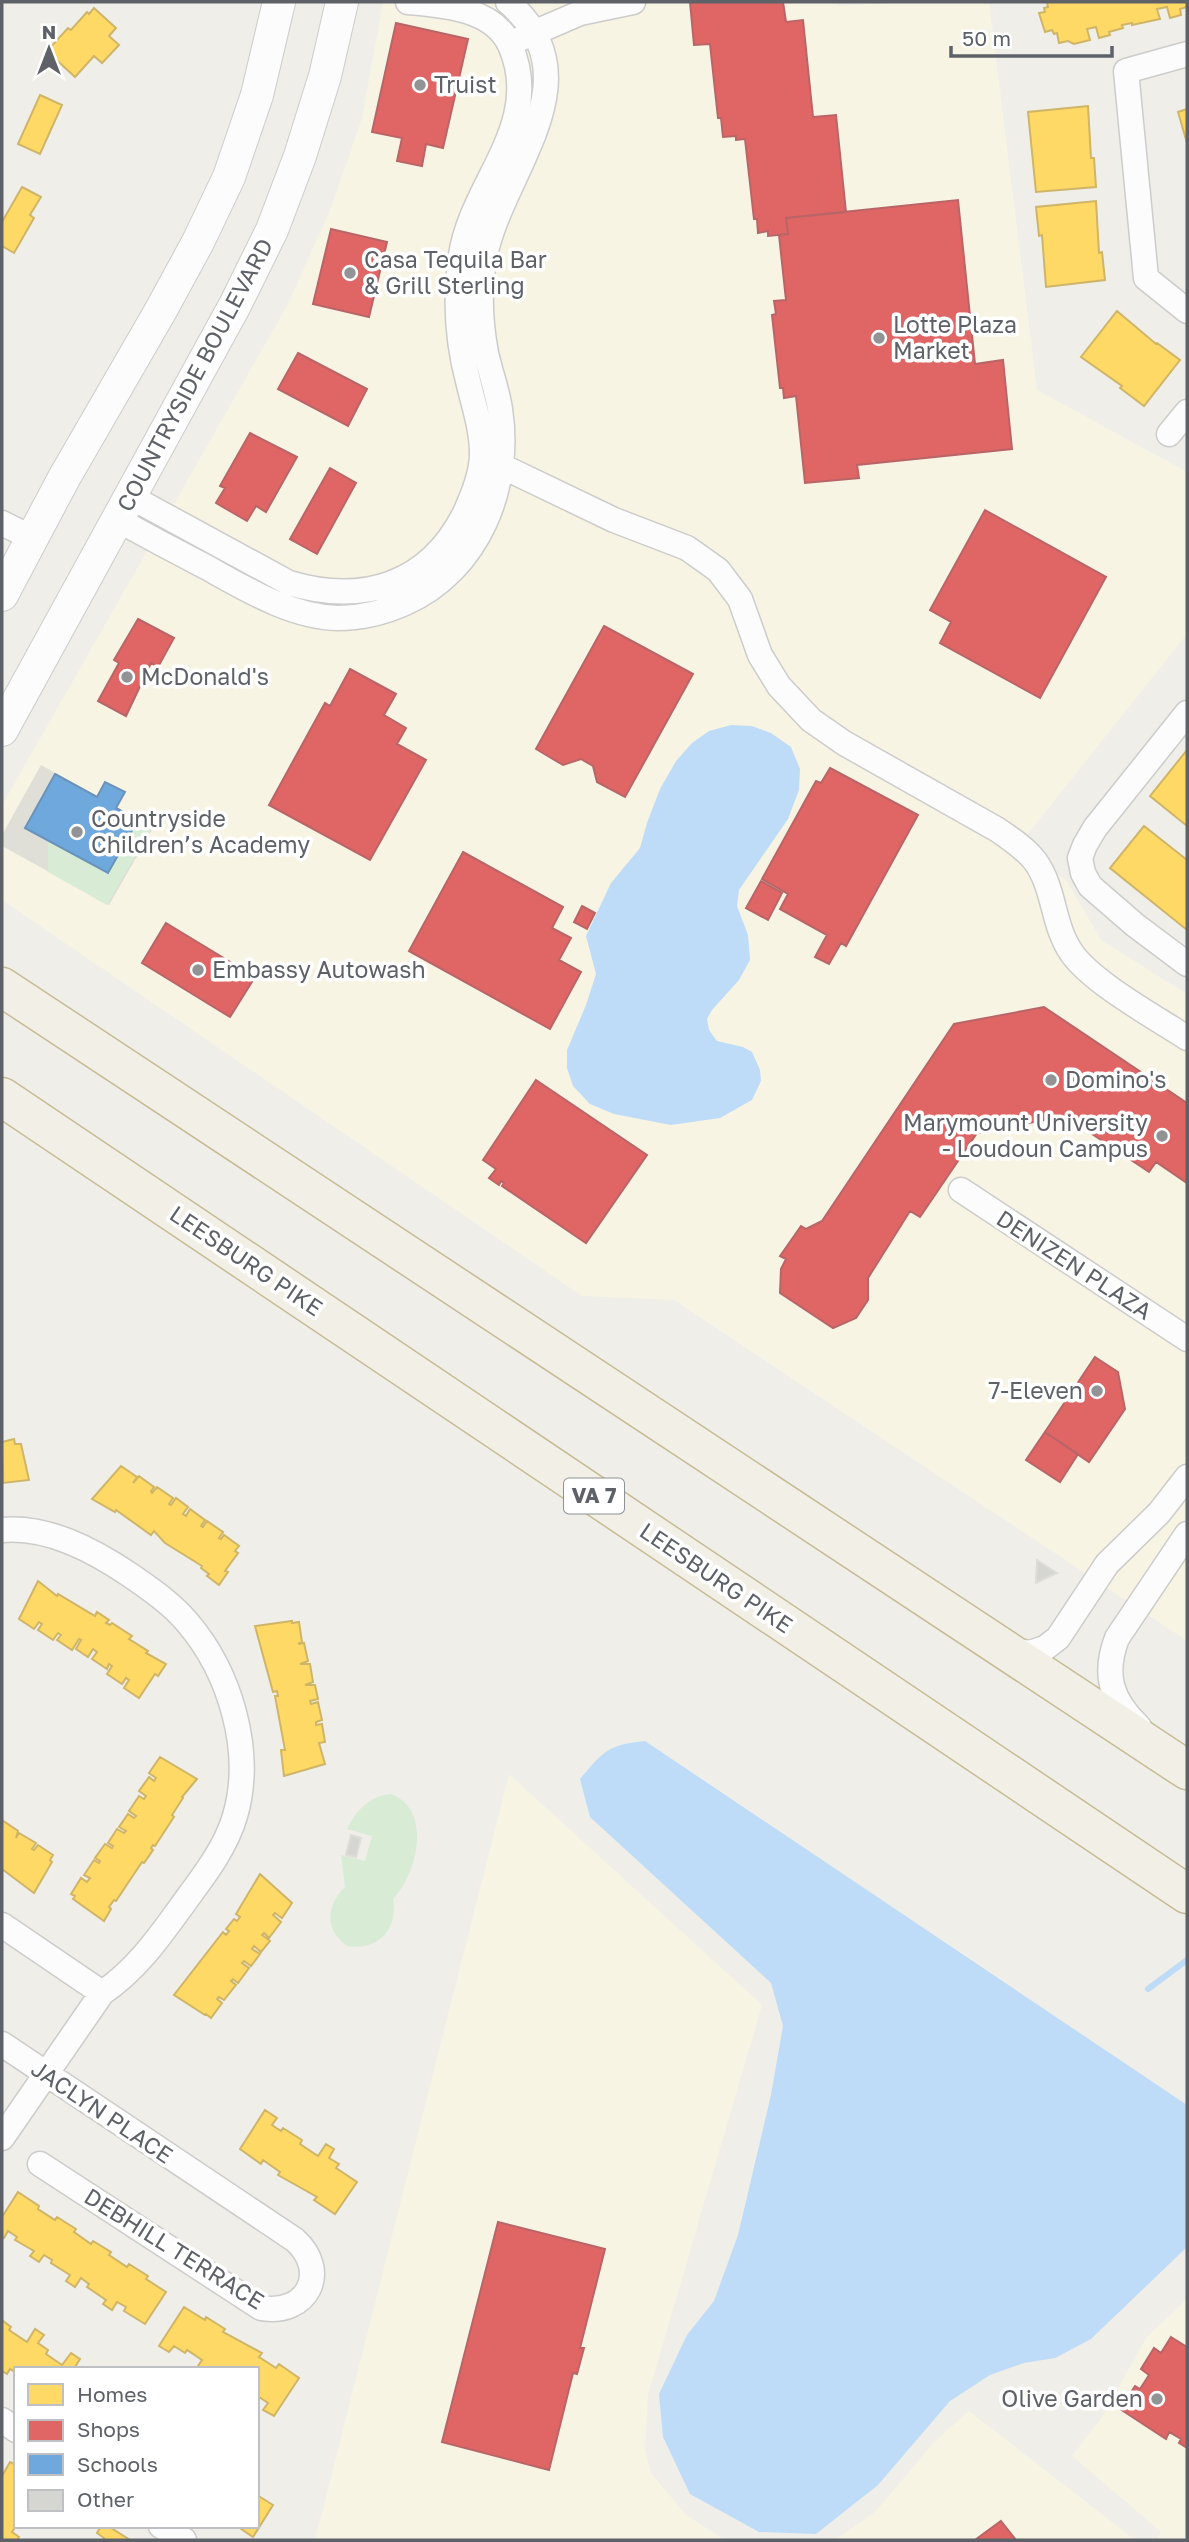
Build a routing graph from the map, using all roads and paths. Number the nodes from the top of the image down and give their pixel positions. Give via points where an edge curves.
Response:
1 (279, 2) edge
2 (342, 2) edge
3 (408, 2) edge
4 (508, 2) edge
5 (633, 2) edge
6 (535, 33) junction
7 (509, 43) junction
8 (1187, 54) edge
9 (1187, 311) edge
10 (1187, 412) edge
11 (1169, 433) dead end
12 (492, 461) junction
13 (124, 509) junction
14 (2, 523) edge
15 (32, 538) junction
16 (2, 595) edge
17 (1187, 713) edge
18 (2, 730) edge
19 (1187, 964) edge
20 (7, 987) edge
21 (1187, 1038) edge
22 (2, 1097) edge
23 (961, 1190) dead end
24 (1187, 1339) edge
25 (1187, 1477) edge
26 (2, 1531) edge
27 (1187, 1534) edge
28 (1002, 1648) junction
29 (1185, 1769) edge
30 (1187, 1894) edge
31 (2, 1926) edge
32 (102, 1993) junction
33 (2, 2045) edge
34 (45, 2073) junction
35 (2, 2138) edge
36 (40, 2164) dead end
37 (203, 2179) joint
38 (164, 2528) edge
39 (184, 2540) edge

1 - 15 street via 257,95 229,177 161,310
2 - 13 street, COUNTRYSIDE BOULEVARD via 325,76 272,230
3 - 7 street via 478,14
4 - 6 street
5 - 6 street via 580,13
6 - 7 street
6 - 12 street via 547,91 529,149 493,226 482,271 482,325 503,433
7 - 12 street via 518,69 518,109 509,140 469,226 458,282 463,358
8 - 9 street via 1125,71 1146,278
10 - 11 street
12 - 13 street via 492,507 468,553 407,602 364,615 311,615 243,587
12 - 21 street via 614,520 687,548 718,570 740,599 760,654 779,686 811,720 1019,845 1044,877 1071,953 1090,973
13 - 18 street, COUNTRYSIDE BOULEVARD
14 - 15 street
15 - 16 street
17 - 19 street via 1095,828 1080,858 1090,886
20 - 28 highway
22 - 30 highway, LEESBURG PIKE / VA 7
23 - 24 street, DENIZEN PLAZA
25 - 28 street via 1159,1513 1107,1564 1058,1638 1030,1653
26 - 32 street via 30,1531 82,1546 161,1596 204,1643 226,1688 237,1727 240,1784 234,1816 217,1856 150,1949
27 - 29 street via 1117,1638 1109,1671 1112,1689 1136,1724
28 - 29 highway
31 - 32 street
32 - 34 street
33 - 34 street, JACLYN PLACE
34 - 35 street
34 - 37 street, JACLYN PLACE
36 - 37 street, DEBHILL TERRACE via 261,2308 288,2308 299,2301 313,2276 305,2249
38 - 39 street

